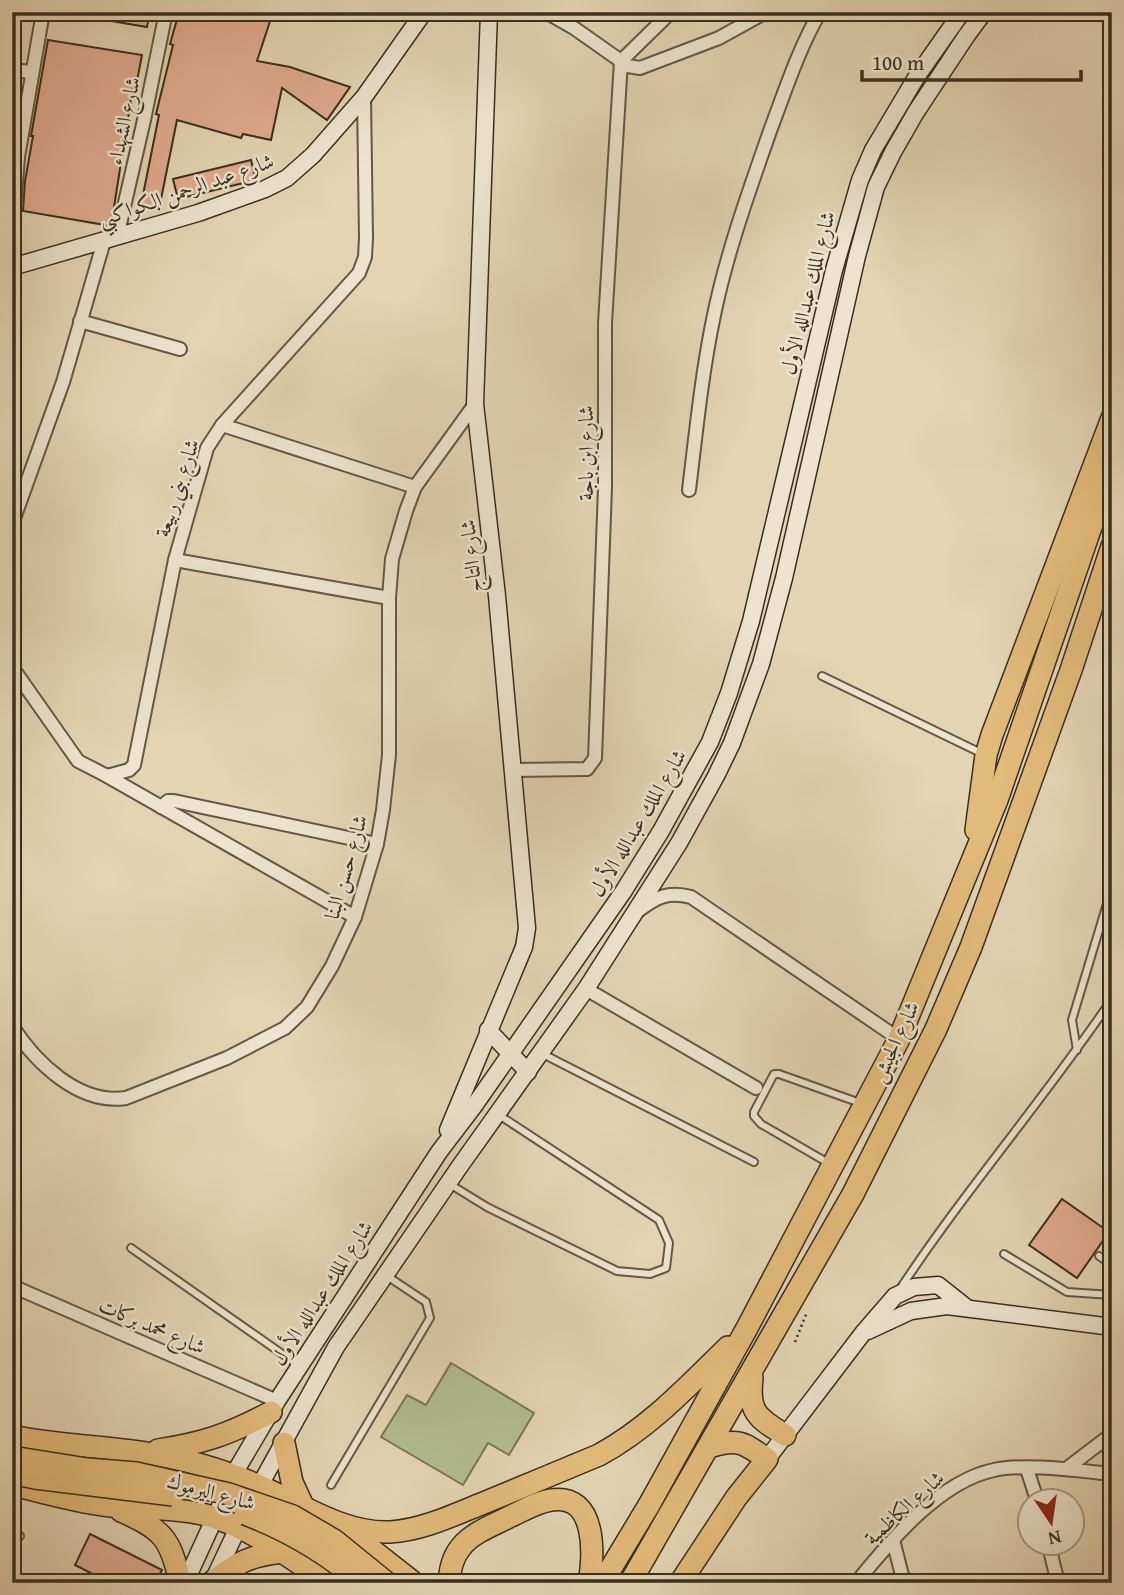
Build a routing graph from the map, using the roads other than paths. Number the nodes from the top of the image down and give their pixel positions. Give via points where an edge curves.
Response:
1 (43, 12) edge
2 (166, 12) edge
3 (424, 12) edge
4 (489, 12) edge
5 (546, 12) edge
6 (671, 12) edge
7 (766, 12) edge
8 (820, 12) edge
9 (962, 12) edge
10 (984, 12) edge
11 (621, 61) junction
12 (12, 70) edge
13 (31, 72) junction
14 (364, 97) junction
15 (12, 234) edge
16 (111, 239) junction
17 (12, 267) edge
18 (80, 321) junction
19 (180, 349) dead end
20 (475, 404) junction
21 (1112, 418) edge
22 (222, 425) junction
23 (1112, 466) edge
24 (415, 487) junction
25 (690, 490) dead end
26 (12, 524) edge
27 (1112, 546) edge
28 (175, 560) junction
29 (389, 598) junction
30 (12, 667) edge
31 (822, 676) dead end
32 (986, 755) junction
33 (514, 770) junction
34 (107, 776) junction
35 (161, 807) junction
36 (377, 844) junction
37 (971, 865) junction
38 (1112, 887) edge
39 (635, 914) junction
40 (355, 917) junction
41 (586, 989) junction
42 (1112, 999) edge
43 (12, 1026) edge
44 (488, 1030) junction
45 (899, 1039) junction
46 (1077, 1050) junction
47 (509, 1052) junction
48 (541, 1054) junction
49 (528, 1072) junction
50 (756, 1088) dead end
51 (864, 1104) junction
52 (498, 1114) junction
53 (439, 1152) junction
54 (754, 1162) dead end
55 (833, 1165) junction
56 (448, 1183) junction
57 (131, 1248) dead end
58 (1004, 1255) dead end
59 (1099, 1256) dead end
60 (1112, 1265) edge
61 (385, 1275) junction
62 (12, 1286) edge
63 (1112, 1295) edge
64 (895, 1296) junction
65 (967, 1308) junction
66 (1112, 1327) edge
67 (747, 1328) junction
68 (863, 1333) junction
69 (299, 1366) junction
70 (753, 1372) junction
71 (274, 1407) junction
72 (1112, 1434) edge
73 (785, 1435) junction
74 (12, 1436) edge
75 (284, 1443) junction
76 (709, 1447) junction
77 (141, 1452) junction
78 (12, 1457) edge
79 (766, 1458) junction
80 (210, 1466) junction
81 (1027, 1469) junction
82 (1066, 1469) junction
83 (12, 1473) edge
84 (1112, 1474) edge
85 (234, 1475) junction
86 (12, 1485) edge
87 (331, 1485) dead end
88 (259, 1486) junction
89 (1032, 1486) edge
90 (110, 1506) junction
91 (303, 1506) junction
92 (190, 1512) junction
93 (214, 1518) junction
94 (334, 1520) junction
95 (237, 1528) junction
96 (20, 1536) dead end
97 (893, 1539) junction
98 (12, 1544) edge
99 (282, 1552) junction
100 (1051, 1556) edge
101 (213, 1582) edge
102 (182, 1583) edge
103 (328, 1583) edge
104 (361, 1583) edge
105 (387, 1583) edge
106 (414, 1583) edge
107 (449, 1583) edge
108 (589, 1583) edge
109 (602, 1583) edge
110 (630, 1583) edge
111 (680, 1583) edge
112 (856, 1583) edge
113 (904, 1583) edge
114 (1058, 1583) edge

1 - 13 street
2 - 16 street, شارع الشهداء
3 - 14 main road, شارع عبد الرحمن الكواكبي
4 - 20 main road, شارع التاج
5 - 11 street
6 - 11 street
7 - 11 street via 719,38 651,66 634,68
8 - 25 street via 774,121 728,259 712,326
9 - 47 main road, شارع الملك عبدالله الأول via 917,76 860,180 834,270 751,621 710,742 655,841
10 - 39 main road, شارع الملك عبدالله الأول via 916,112 876,187 761,664 732,743 698,812
11 - 33 street, شارع ابن باجة via 606,298 606,488 595,758 587,769
12 - 13 street
13 - 15 street
14 - 16 main road, شارع عبد الرحمن الكواكبي via 287,178 209,209
14 - 22 street, شارع بني ربيعة via 366,238 359,273
16 - 17 main road, شارع عبد الرحمن الكواكبي
16 - 18 street
18 - 19 street
18 - 26 street
20 - 24 street, شارع حسن البنا
20 - 33 main road, شارع التاج
21 - 32 highway
22 - 24 street
22 - 28 street, شارع بني ربيعة via 207,448
23 - 37 highway, شارع الجيش
24 - 29 street, شارع حسن البنا via 393,559
27 - 70 highway, شارع الجيش via 981,920 936,1029 853,1194
28 - 29 street
28 - 34 street, شارع بني ربيعة via 137,761 128,770
29 - 36 street, شارع حسن البنا via 389,755
30 - 34 street via 78,761
31 - 32 lane
32 - 37 highway
33 - 44 main road, شارع التاج via 527,928 524,947
34 - 35 street
35 - 36 street via 174,801
35 - 40 street
36 - 40 street, شارع حسن البنا
37 - 45 highway, شارع الجيش
38 - 46 lane via 1072,1020
39 - 41 main road, شارع الملك عبدالله الأول
39 - 45 street via 667,894 691,897
40 - 43 street, شارع حسن البنا via 307,1007 285,1028 227,1058 126,1098 88,1095 60,1077
41 - 48 main road, شارع الملك عبدالله الأول
41 - 50 street
42 - 46 lane
44 - 47 main road
44 - 53 main road, شارع التاج
45 - 51 highway, شارع الجيش
46 - 64 lane
47 - 49 main road
47 - 53 main road, شارع الملك عبدالله الأول
48 - 49 main road, شارع الملك عبدالله الأول
48 - 54 lane
49 - 52 main road, شارع الملك عبدالله الأول
51 - 55 highway, شارع الجيش
51 - 55 lane via 775,1074 754,1112 761,1124
52 - 56 main road, شارع الملك عبدالله الأول
52 - 56 lane via 659,1220 669,1243 666,1268 650,1274 617,1271
53 - 69 main road, شارع الملك عبدالله الأول
55 - 67 highway, شارع الجيش
56 - 61 main road, شارع الملك عبدالله الأول
57 - 69 lane
58 - 63 lane via 1067,1292
59 - 60 lane
61 - 75 main road, شارع الملك عبدالله الأول via 337,1347
61 - 87 lane via 426,1302 430,1318
62 - 71 street, شارع محمد بركات
64 - 65 main road via 914,1287 938,1285
64 - 68 main road
65 - 66 main road
65 - 68 main road via 911,1311
67 - 94 highway via 648,1422 599,1455 411,1529 367,1530
67 - 109 highway, شارع الجيش
68 - 73 main road
69 - 71 main road, شارع الملك عبدالله الأول
70 - 73 highway via 753,1408
70 - 76 highway, شارع الجيش
71 - 77 highway via 212,1440
71 - 85 main road, شارع الملك عبدالله الأول
72 - 82 street
73 - 79 main road
74 - 77 highway
75 - 88 main road, شارع الملك عبدالله الأول
75 - 91 highway via 292,1482
76 - 79 highway via 739,1442
76 - 110 highway, شارع الجيش
77 - 80 highway
78 - 105 highway, شارع اليرموك, bridge via 136,1474 229,1494 293,1516 334,1540
79 - 111 highway
80 - 85 highway
80 - 92 highway via 216,1493 207,1505
81 - 82 street, شارع الكاظمية
81 - 89 street
81 - 97 street, شارع الكاظمية via 996,1469 970,1477 948,1489
82 - 84 street, شارع الكاظمية
83 - 104 highway, شارع اليرموك, bridge via 161,1492 232,1508 307,1543
85 - 88 highway
85 - 93 main road, شارع الملك عبدالله الأول
86 - 90 highway
88 - 91 highway
88 - 95 main road, شارع الملك عبدالله الأول
90 - 92 highway
90 - 102 highway via 163,1535
91 - 94 highway
92 - 93 highway
93 - 95 highway
93 - 102 main road, شارع الملك عبدالله الأول
94 - 106 highway
95 - 99 highway
95 - 101 main road, شارع الملك عبدالله الأول
96 - 98 lane
97 - 112 street, شارع الكاظمية
97 - 113 street
99 - 101 highway via 243,1560
99 - 103 highway
100 - 114 street
107 - 108 highway via 455,1556 474,1536 536,1504 560,1500 578,1507 590,1527 593,1559

